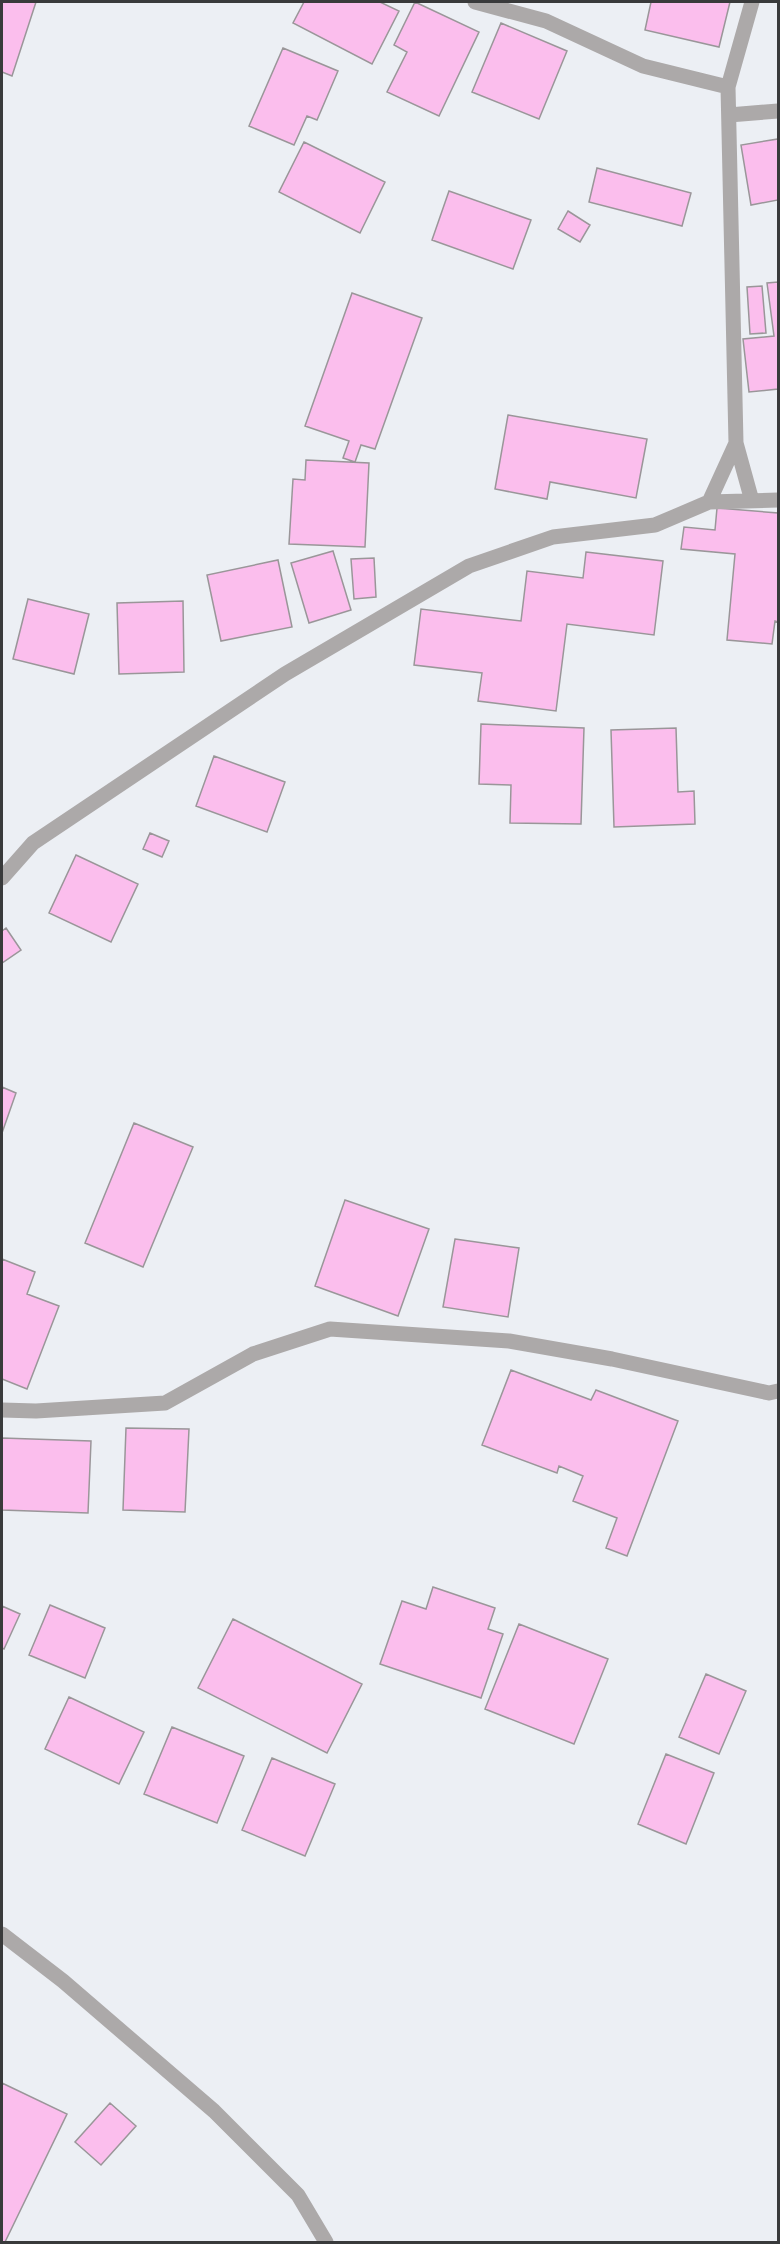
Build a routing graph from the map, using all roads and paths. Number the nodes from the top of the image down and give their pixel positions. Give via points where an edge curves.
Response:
1 (475, 2) edge
2 (752, 2) edge
3 (728, 87) junction
4 (778, 111) edge
5 (729, 115) junction
6 (736, 443) junction
7 (778, 500) edge
8 (752, 501) junction
9 (709, 502) junction
10 (2, 878) edge
11 (778, 1391) edge
12 (2, 1410) edge
13 (2, 1934) edge
14 (326, 2242) edge

1 - 3 street via 546,21 643,66
2 - 3 street
3 - 5 street
4 - 5 street
5 - 6 street
6 - 8 street
6 - 9 street
7 - 8 street
8 - 9 street
9 - 10 street via 655,525 552,537 469,566 285,674 33,843
11 - 12 street via 769,1393 509,1341 330,1329 253,1353 165,1403
13 - 14 street via 63,1981 214,2111 298,2195

